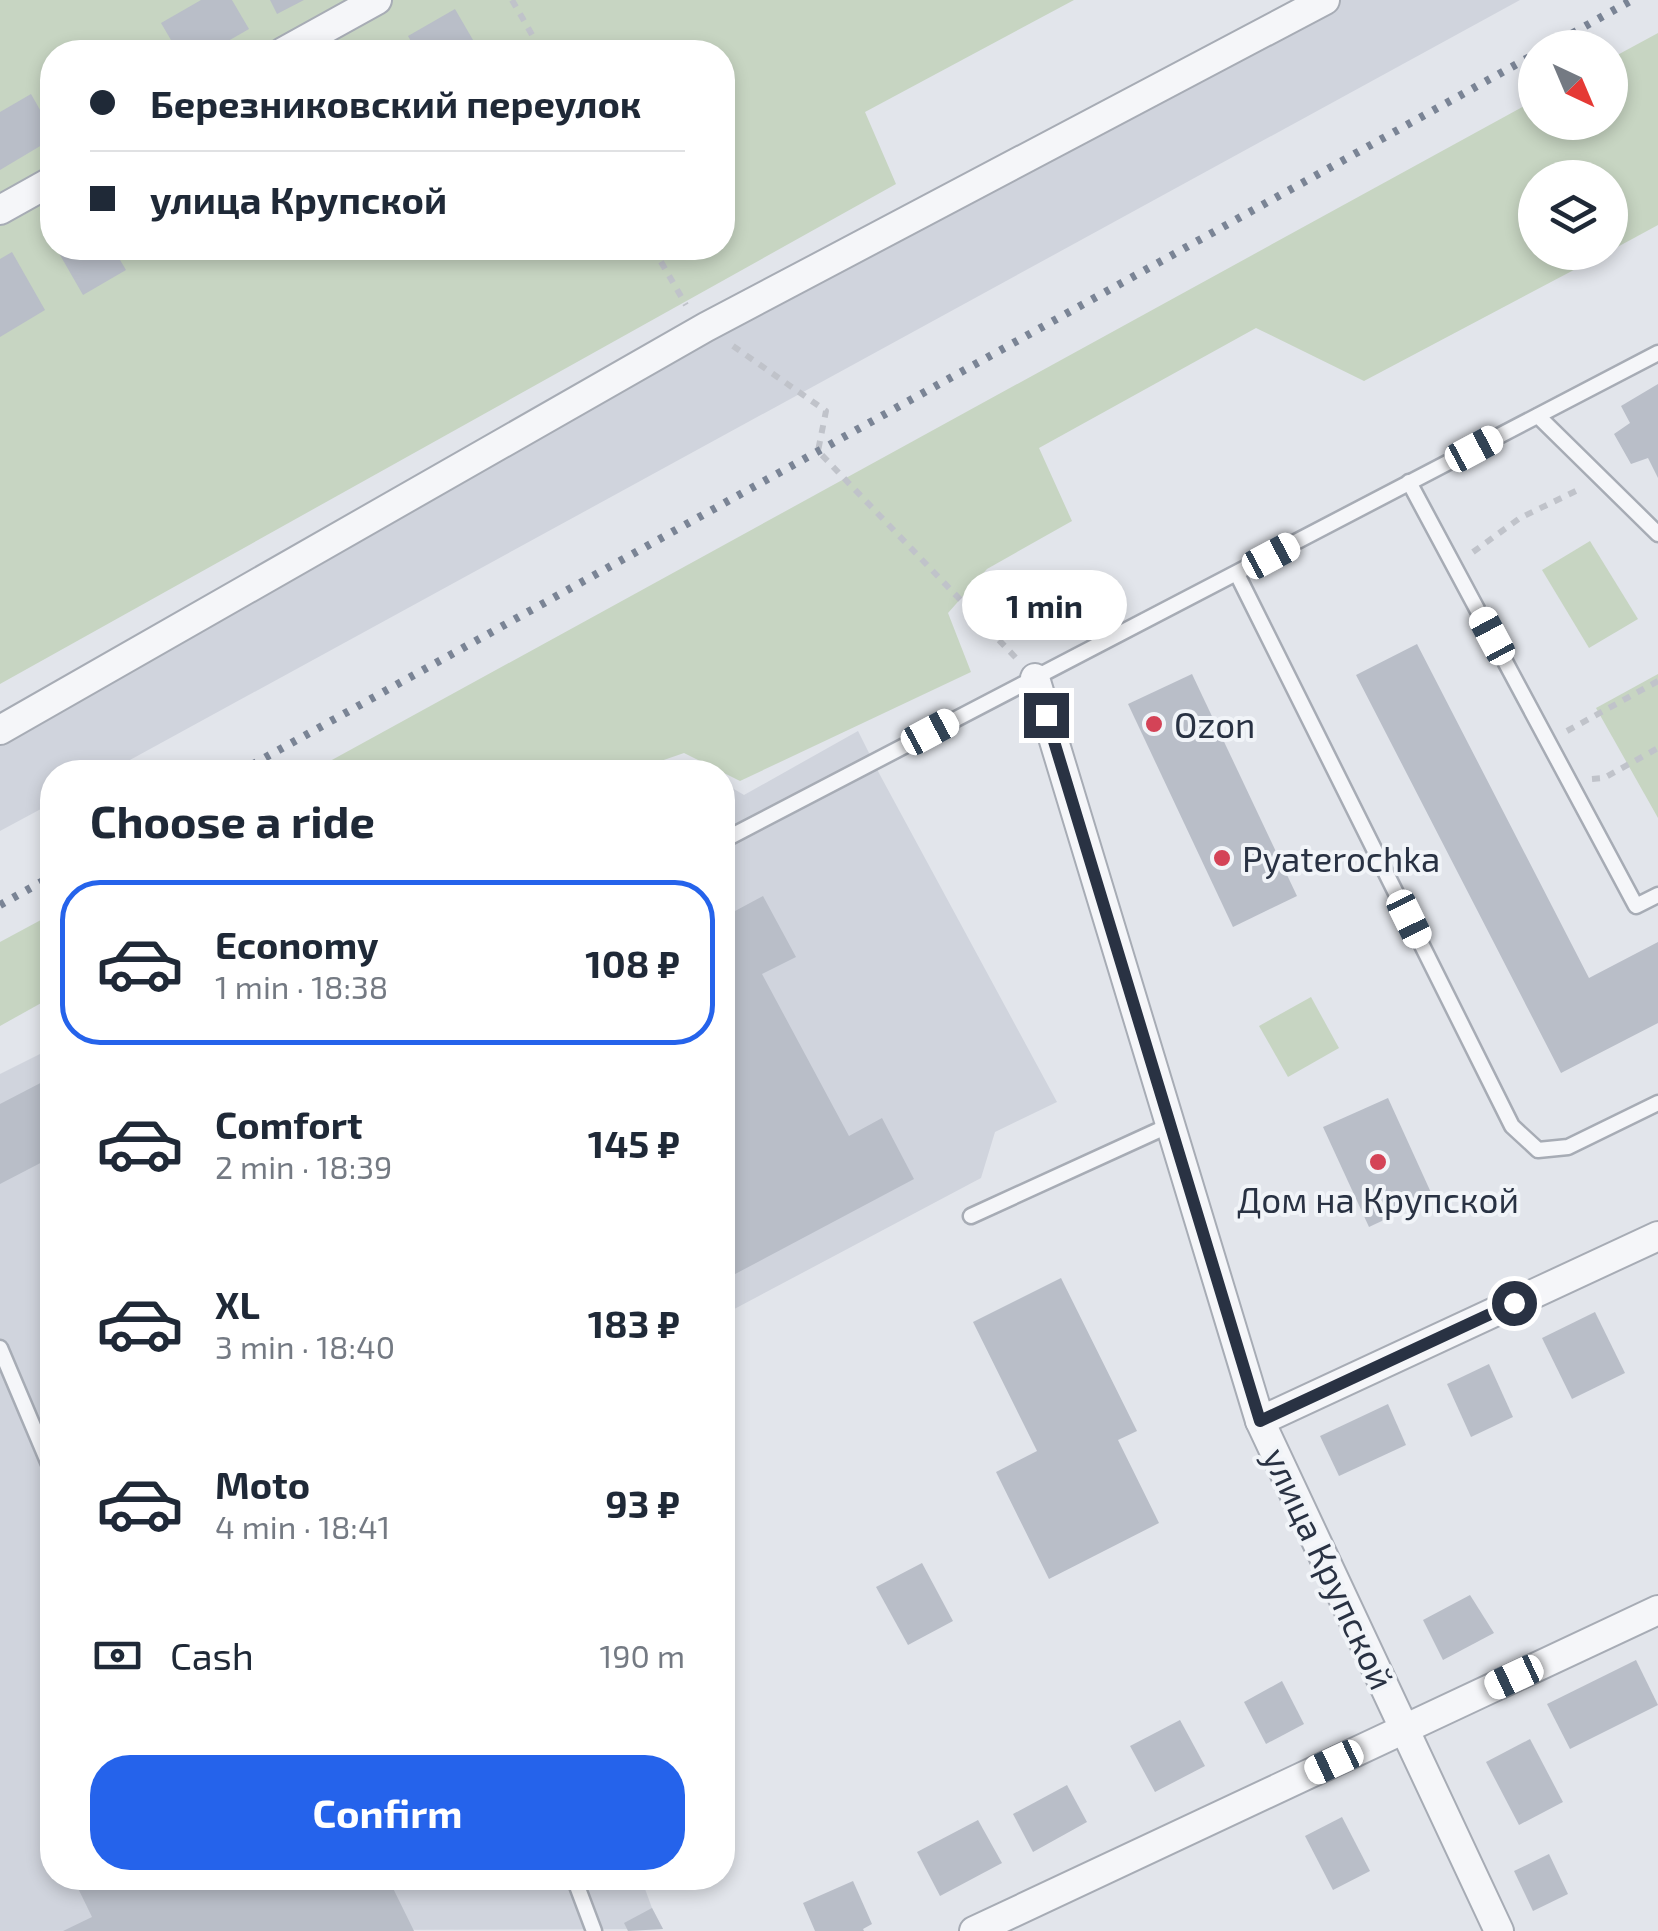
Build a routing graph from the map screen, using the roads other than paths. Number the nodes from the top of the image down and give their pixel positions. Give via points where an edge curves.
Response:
1 (377, 0) edge
2 (1325, 0) edge
3 (305, 40) edge
4 (40, 188) edge
5 (0, 210) edge
6 (1658, 353) edge
7 (1538, 416) junction
8 (1409, 482) junction
9 (1658, 534) edge
10 (1237, 574) junction
11 (1035, 678) junction
12 (0, 730) edge
13 (735, 834) edge
14 (1658, 895) edge
15 (1658, 1103) edge
16 (1170, 1125) junction
17 (970, 1216) dead end
18 (1658, 1236) edge
19 (0, 1348) edge
20 (1260, 1421) junction
21 (40, 1443) edge
22 (1658, 1610) edge
23 (1406, 1728) junction
24 (579, 1890) edge
25 (594, 1931) edge
26 (974, 1931) edge
27 (1499, 1931) edge

1 - 3 street
2 - 12 street via 706,327
4 - 5 street
6 - 7 lane
7 - 8 lane
7 - 9 lane
8 - 10 lane
8 - 14 lane via 1636,906
10 - 11 lane
10 - 15 lane via 1512,1126 1538,1150 1568,1146
11 - 13 lane
11 - 16 street, улица Крупской
16 - 17 lane
16 - 20 street, улица Крупской
18 - 20 street
19 - 21 lane
20 - 23 street, улица Крупской
22 - 23 street
23 - 26 street
23 - 27 street, улица Крупской
24 - 25 lane

